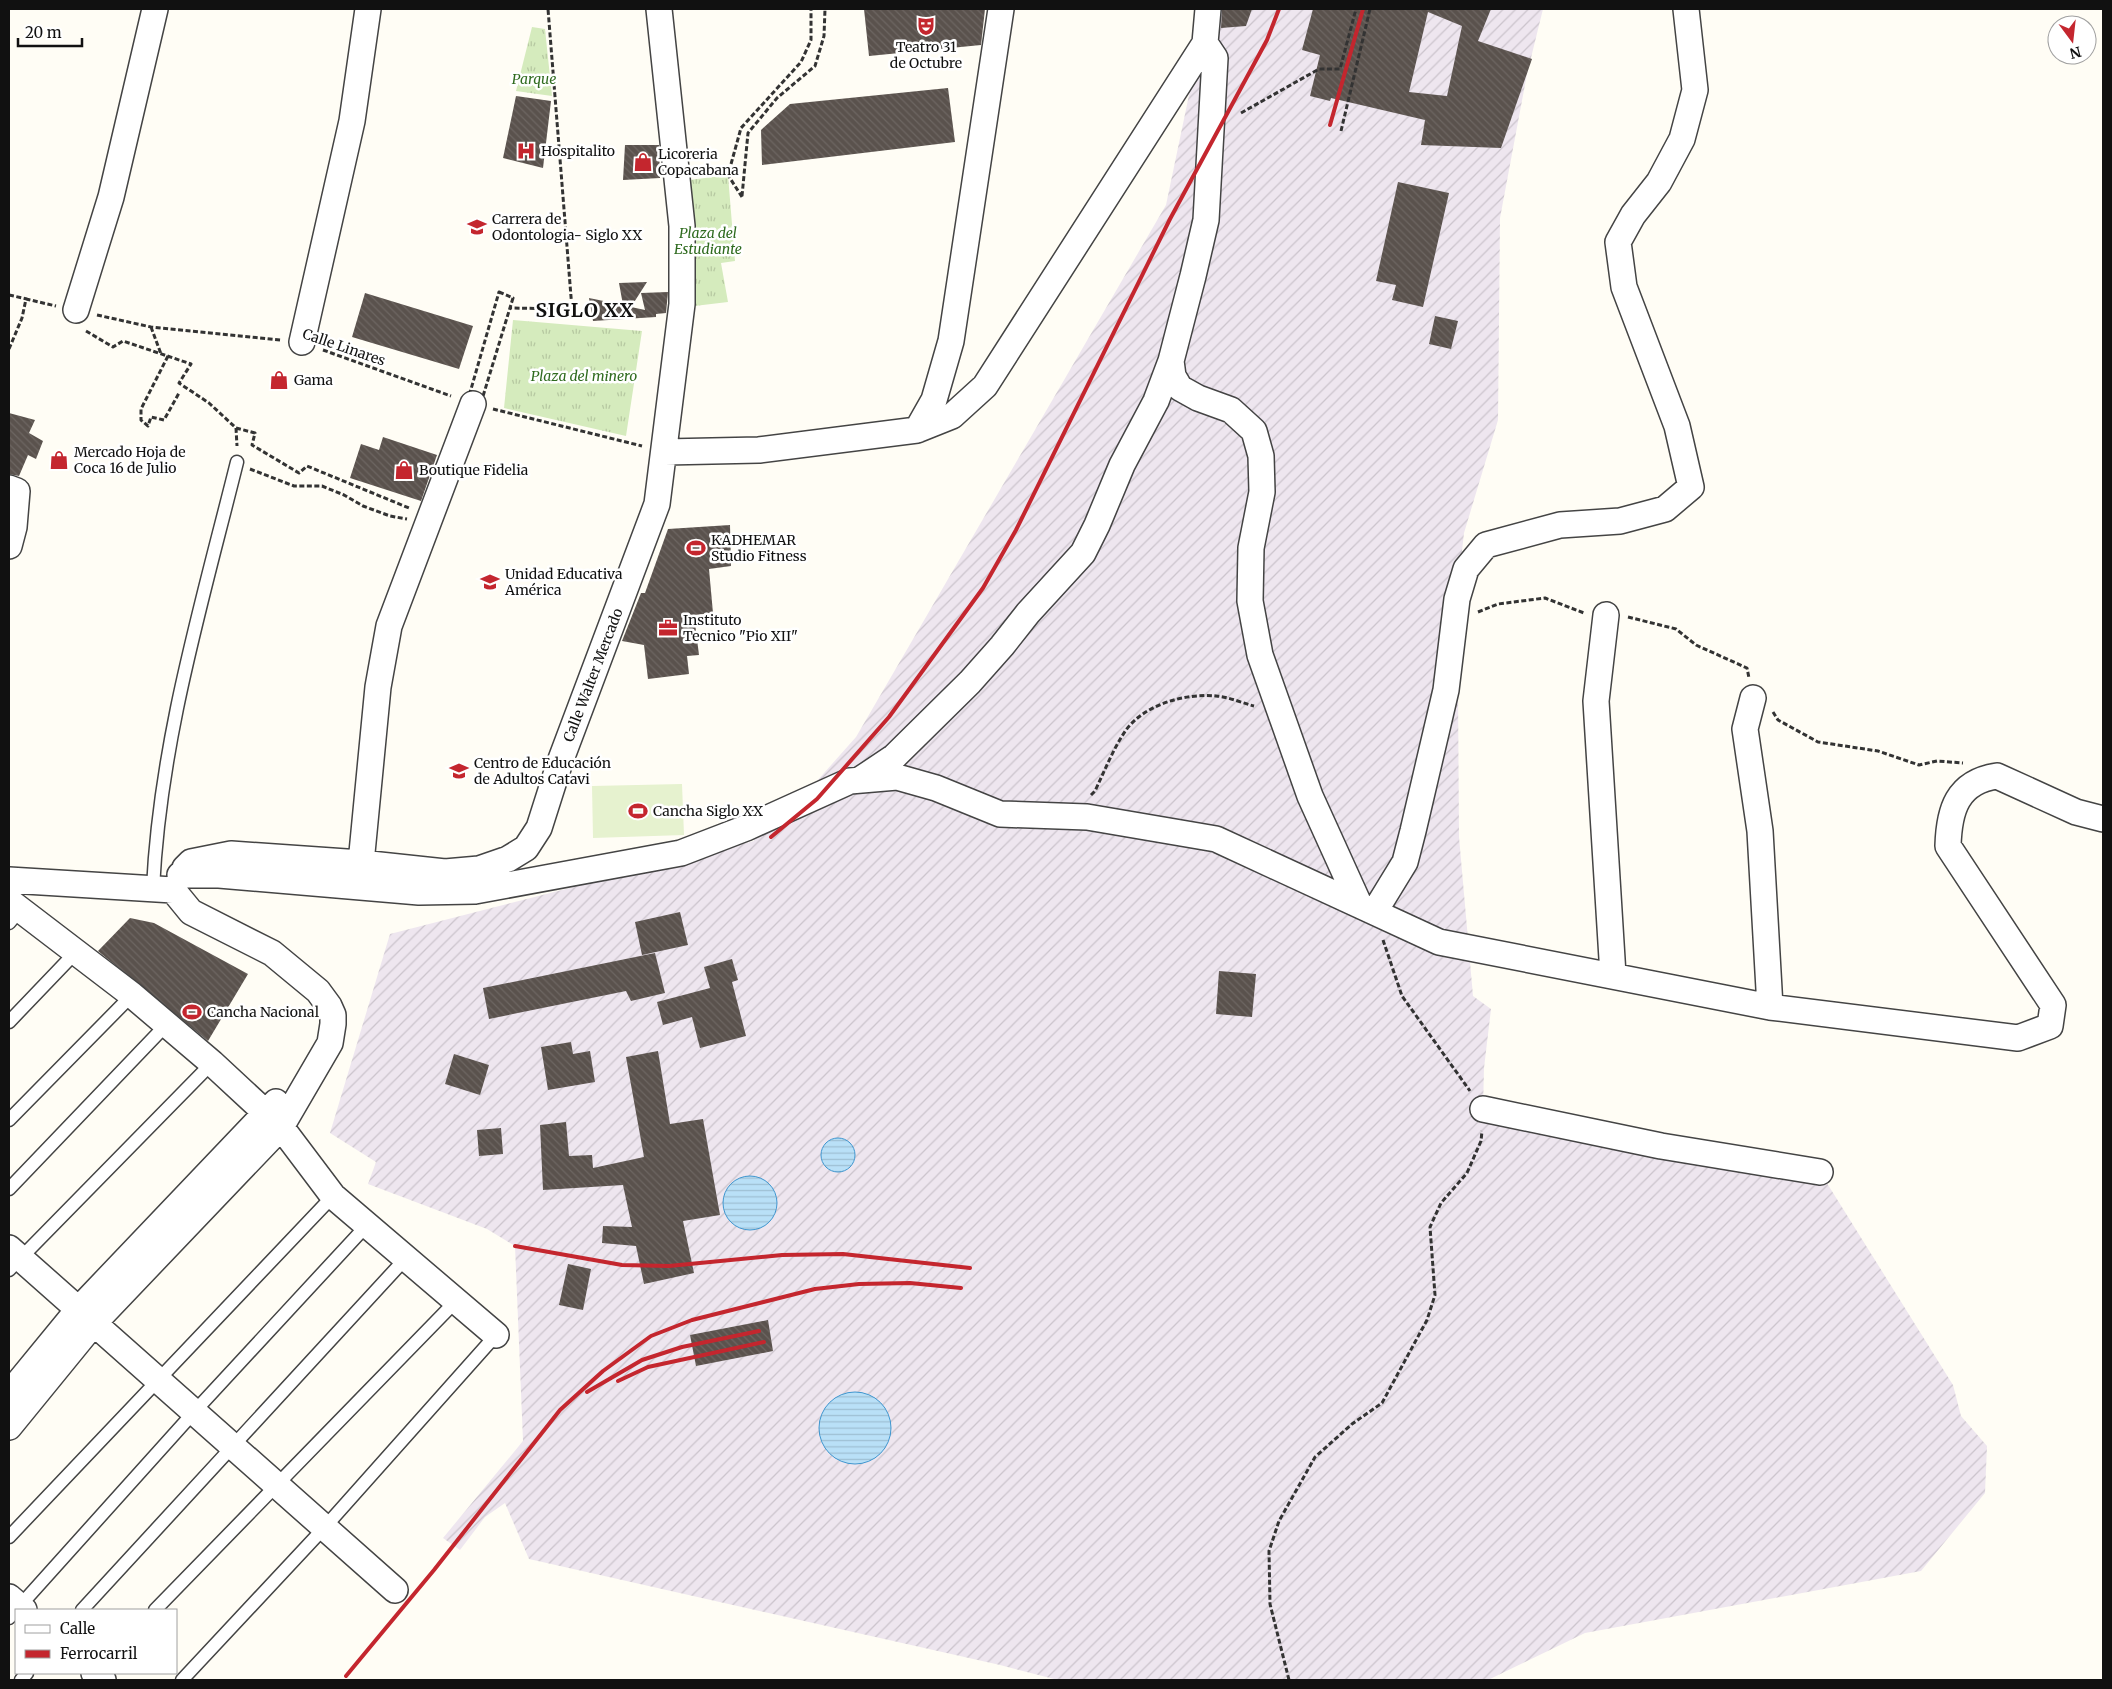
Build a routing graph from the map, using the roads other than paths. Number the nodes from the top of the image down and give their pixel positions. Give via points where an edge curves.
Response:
1 (155, 9) edge
2 (368, 9) edge
3 (659, 9) edge
4 (1001, 9) edge
5 (1208, 9) edge
6 (1686, 9) edge
7 (1205, 43) junction
8 (68, 308) road end
9 (302, 342) road end
10 (1170, 361) junction
11 (473, 404) road end
12 (917, 430) junction
13 (665, 452) junction
14 (237, 462) road end
15 (13, 490) edge
16 (9, 546) edge
17 (1606, 615) road end
18 (1753, 698) road end
19 (859, 780) junction
20 (2103, 819) edge
21 (362, 863) junction
22 (9, 880) edge
23 (169, 884) junction
24 (1367, 907) junction
25 (13, 911) edge
26 (75, 953) junction
27 (1613, 975) junction
28 (132, 995) junction
29 (1770, 1007) junction
30 (9, 1022) edge
31 (166, 1025) junction
32 (212, 1062) junction
33 (1483, 1109) road end
34 (9, 1120) edge
35 (273, 1120) junction
36 (1820, 1172) dead end
37 (9, 1189) edge
38 (333, 1196) junction
39 (367, 1225) junction
40 (406, 1258) junction
41 (12, 1259) edge
42 (456, 1301) junction
43 (86, 1317) junction
44 (496, 1335) joint
45 (157, 1378) junction
46 (9, 1394) edge
47 (195, 1411) junction
48 (9, 1427) edge
49 (232, 1445) junction
50 (277, 1485) junction
51 (325, 1527) junction
52 (9, 1537) edge
53 (395, 1590) dead end
54 (15, 1608) edge
55 (83, 1609) edge
56 (156, 1609) edge
57 (182, 1680) edge

1 - 8 street via 111,197
2 - 9 street via 352,121
3 - 13 street, Calle Walter Mercado via 682,226 682,304
4 - 12 street via 951,341 934,400
5 - 7 street
6 - 24 street via 1695,90 1682,139 1659,182 1633,215 1618,242 1624,287 1677,426 1691,487 1665,508 1620,520 1560,526 1486,545 1466,569 1457,599 1446,690 1405,862
7 - 10 street via 1215,58 1206,220
7 - 12 street via 985,386 952,416
10 - 19 street via 1156,402 1122,465 1083,553 938,714 894,757
10 - 24 street via 1180,388 1231,410 1254,431 1261,456 1262,492 1251,548 1250,601 1260,655 1310,796
11 - 21 street via 389,626 378,687
12 - 13 street via 759,450
13 - 21 street, Calle Walter Mercado via 657,504 560,762 539,828 526,848 508,860 479,869 445,872
14 - 23 lane via 173,721 156,842
15 - 16 street via 14,527
17 - 27 street via 1596,701
18 - 29 street via 1745,729 1760,831
19 - 23 street via 824,791 746,828 681,853 475,890 419,892 219,875
19 - 24 street via 897,777 936,788 1000,814 1087,817 1216,839
20 - 29 street via 2076,812 1997,776 1983,778 1959,795 1949,823 1948,846 2053,1005 2050,1026 2018,1038
21 - 23 street, Calle Walter Mercado via 231,854 190,862
22 - 23 street
23 - 35 street via 191,912 272,953 324,998 332,1015 332,1034 317,1065
24 - 27 street via 1439,942
25 - 26 street
26 - 28 street
26 - 30 lane
27 - 29 street
28 - 31 street
28 - 34 lane
31 - 32 street
31 - 37 lane
32 - 35 street
32 - 41 lane
33 - 36 street via 1660,1146
35 - 38 street
35 - 43 street
38 - 39 street
38 - 45 lane
39 - 40 street
39 - 47 lane
40 - 42 street
40 - 49 lane
41 - 43 street
42 - 44 street
42 - 50 lane
43 - 45 street
43 - 46 street
43 - 48 street
44 - 51 lane
45 - 47 street
45 - 52 lane
47 - 49 street
47 - 54 lane
49 - 50 street
49 - 55 lane
50 - 51 street
50 - 56 lane
51 - 53 street
51 - 57 lane

